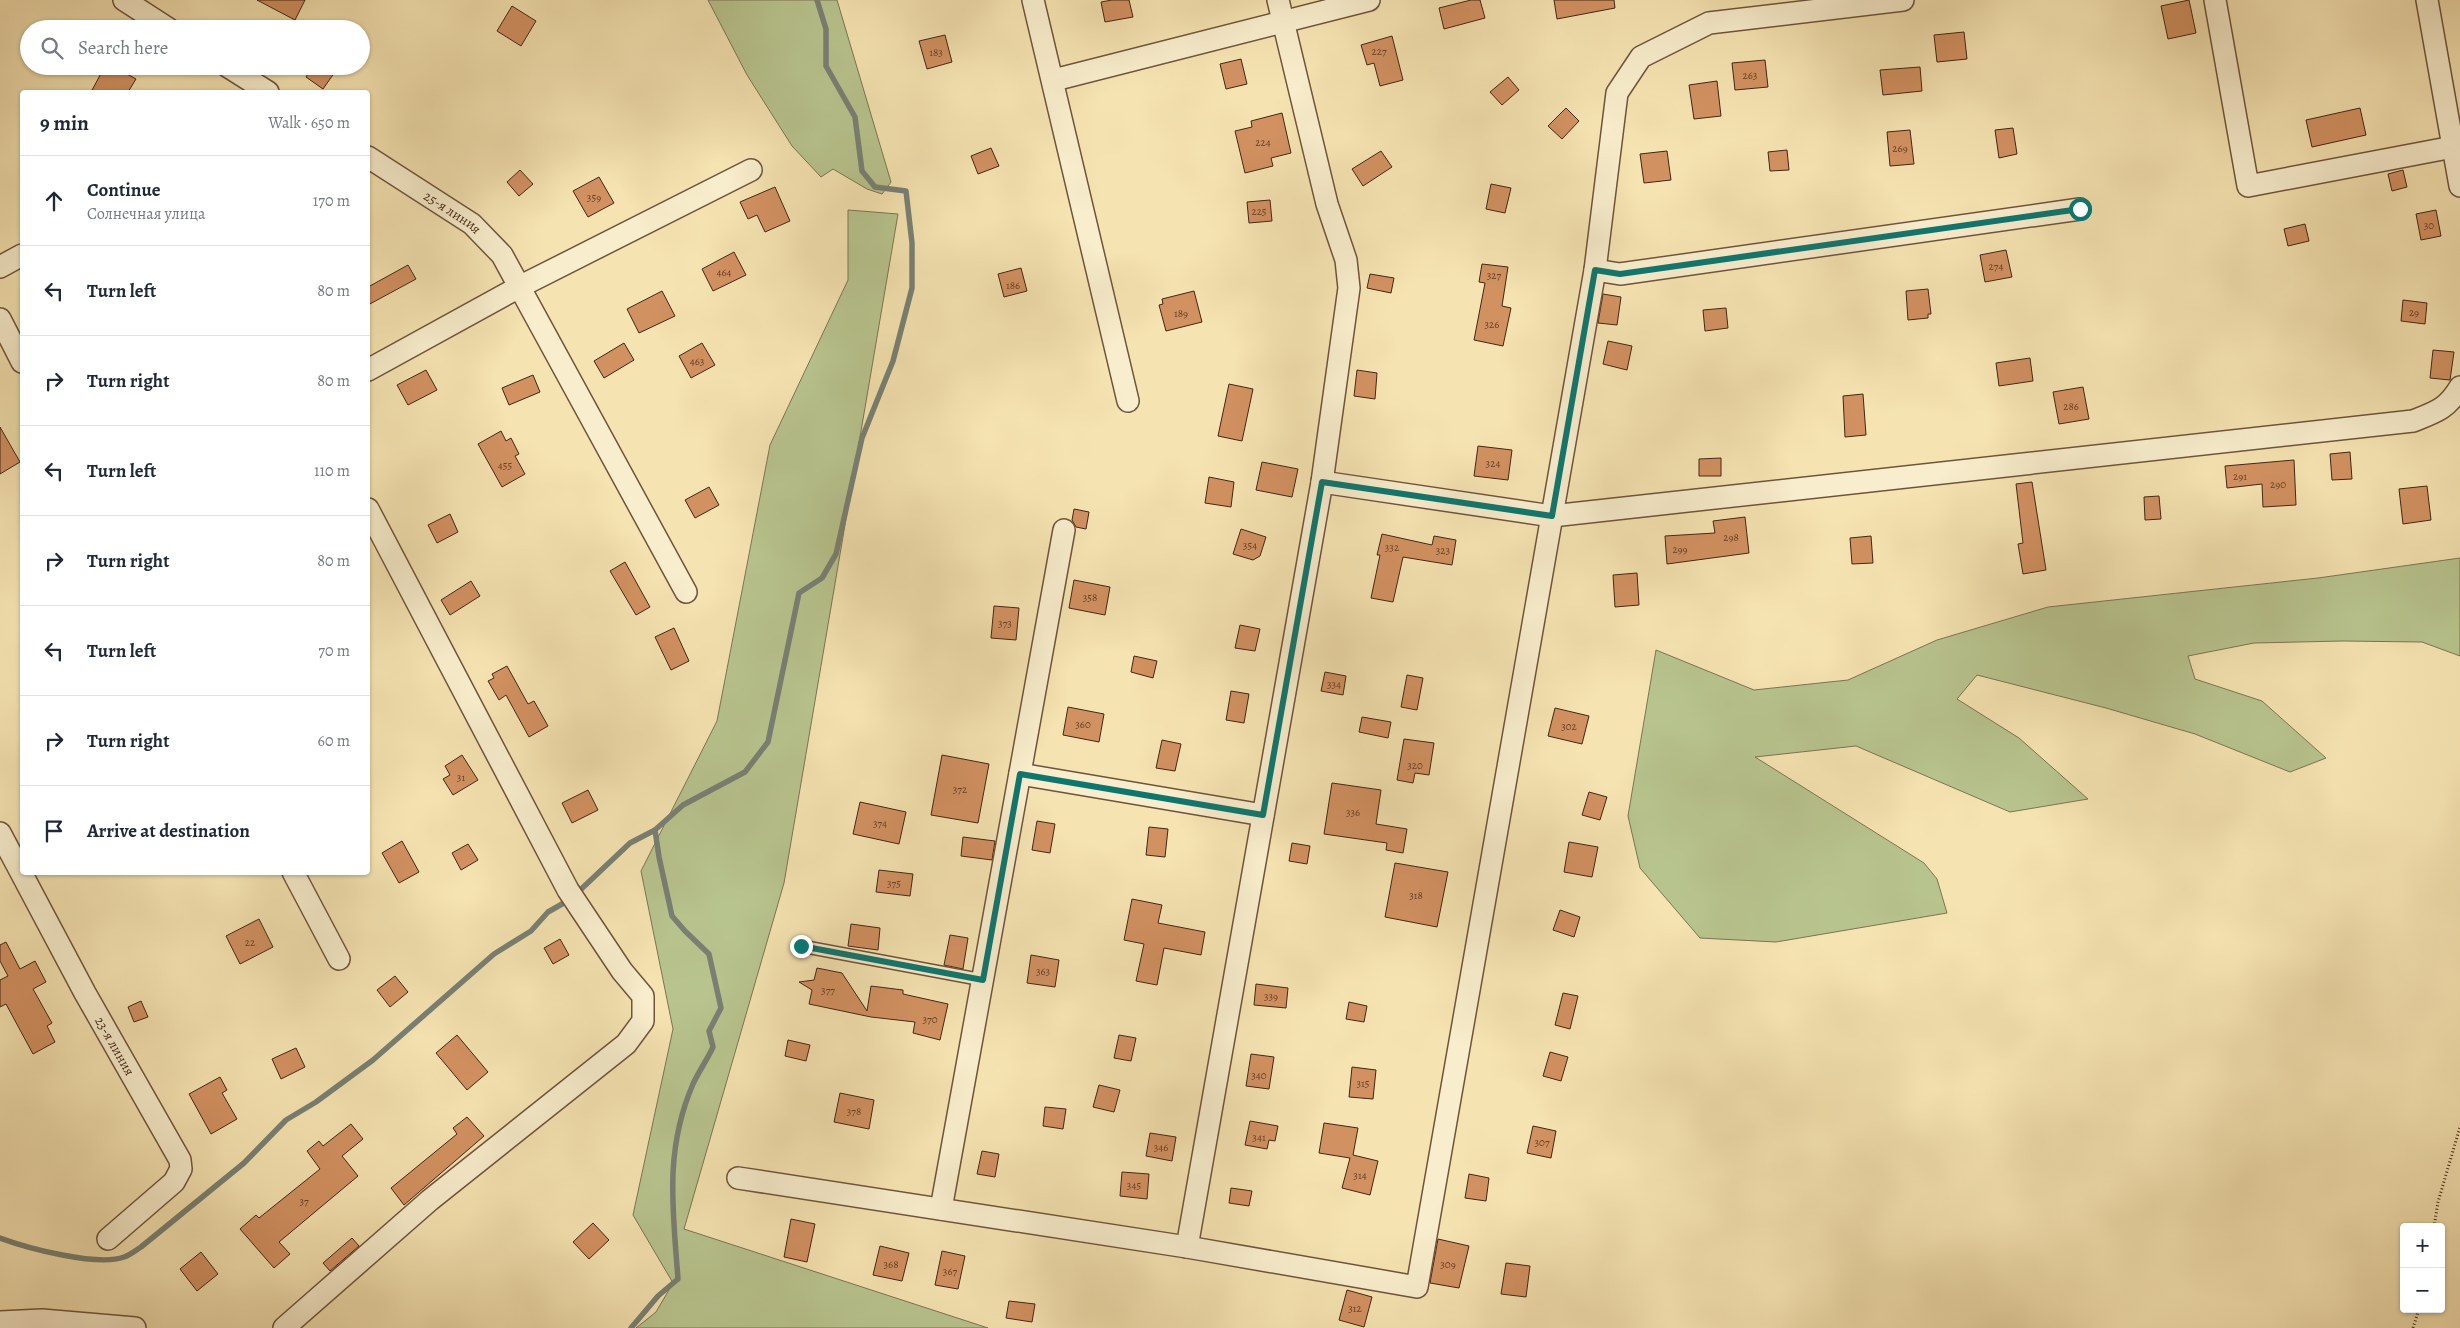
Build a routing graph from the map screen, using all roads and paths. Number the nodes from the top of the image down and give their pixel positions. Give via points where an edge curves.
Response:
1 (124, 0) edge
2 (1034, 0) edge
3 (1278, 0) edge
4 (1369, 0) edge
5 (1903, 0) edge
6 (2215, 0) edge
7 (2427, 0) edge
8 (155, 20) edge
9 (1284, 21) junction
10 (241, 75) edge
11 (1054, 80) junction
12 (265, 90) edge
13 (2453, 147) junction
14 (370, 157) edge
15 (751, 170) dead end
16 (2460, 186) edge
17 (2080, 209) dead end
18 (20, 256) edge
19 (0, 267) edge
20 (1595, 270) junction
21 (519, 287) junction
22 (0, 320) edge
23 (20, 358) edge
24 (370, 369) edge
25 (2460, 387) edge
26 (1128, 401) dead end
27 (1322, 482) junction
28 (370, 513) edge
29 (1552, 516) junction
30 (1064, 530) dead end
31 (686, 592) dead end
32 (1020, 774) junction
33 (1263, 815) junction
34 (0, 833) edge
35 (20, 871) edge
36 (22, 875) edge
37 (295, 875) edge
38 (801, 946) dead end
39 (339, 959) dead end
40 (983, 980) junction
41 (2460, 1127) edge
42 (738, 1178) dead end
43 (941, 1209) junction
44 (2435, 1223) edge
45 (108, 1239) dead end
46 (1187, 1247) junction
47 (2417, 1313) edge
48 (0, 1322) edge
49 (135, 1328) edge
50 (284, 1328) edge
51 (2413, 1328) edge

1 - 8 street
2 - 11 street
3 - 9 street
4 - 9 street
5 - 20 street via 1709,23 1641,57 1617,93
6 - 13 street via 2248,186
7 - 13 street
9 - 11 street
9 - 27 street via 1327,204 1346,260 1349,288
10 - 12 street
11 - 26 street
13 - 16 street
14 - 21 street, 25-я линия via 472,224 502,255
15 - 21 street
17 - 20 street via 1620,274
18 - 19 street
20 - 29 street
21 - 24 street
21 - 31 street, 25-я линия
22 - 23 street
25 - 29 street via 2440,411 2413,421
27 - 29 street
27 - 33 street
28 - 50 street via 578,909 644,996 643,1021 626,1044 430,1200
29 - 46 street via 1417,1286
30 - 32 street
32 - 33 street
32 - 40 street
33 - 46 street
34 - 35 street, 23-я линия
36 - 45 street, 23-я линия via 84,993 180,1160 181,1169 174,1182
37 - 39 street
38 - 40 lane
40 - 43 street
41 - 44 path
42 - 43 street
43 - 46 street
47 - 51 path
48 - 49 street via 42,1320

